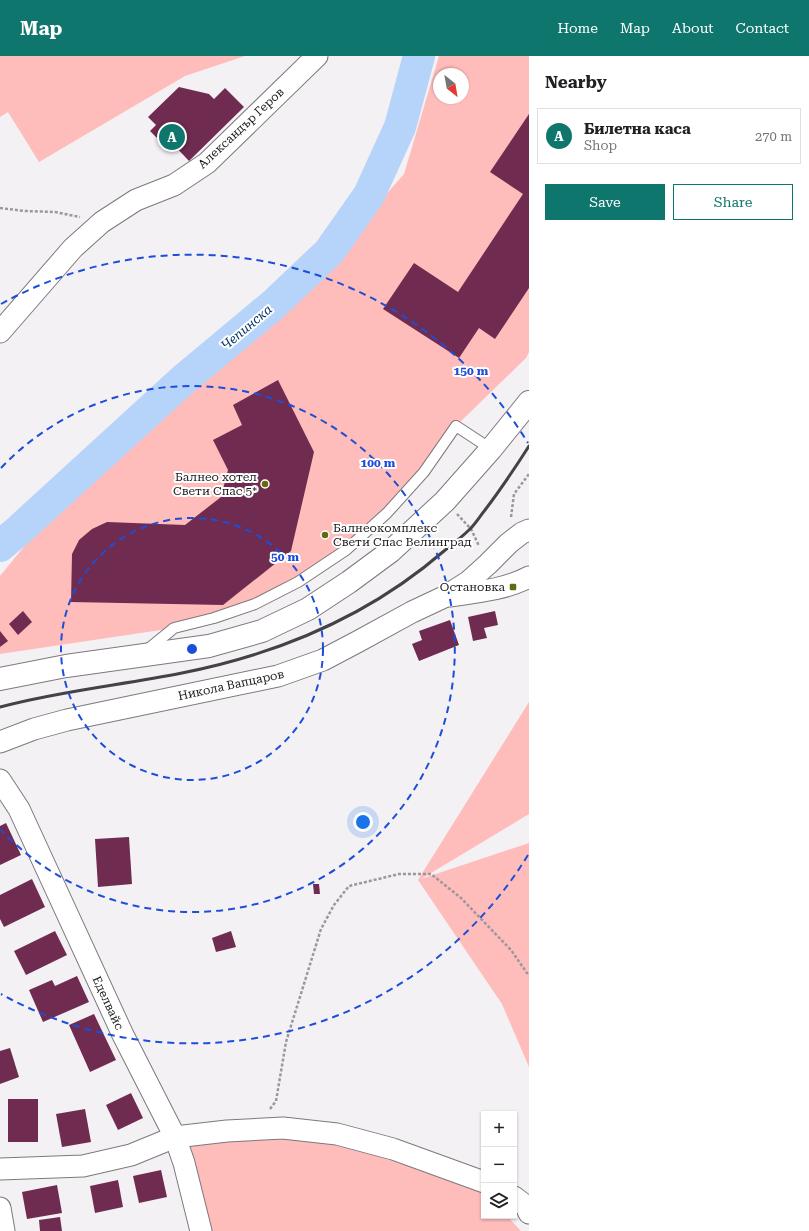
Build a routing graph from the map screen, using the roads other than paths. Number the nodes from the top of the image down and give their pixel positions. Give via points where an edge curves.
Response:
1 (317, 56) edge
2 (0, 332) edge
3 (529, 402) edge
4 (491, 449) junction
5 (529, 530) edge
6 (529, 577) edge
7 (444, 596) junction
8 (139, 656) junction
9 (0, 679) edge
10 (0, 742) edge
11 (0, 780) edge
12 (175, 1137) junction
13 (0, 1169) edge
14 (481, 1181) edge
15 (517, 1199) edge
16 (0, 1208) edge
17 (529, 1213) edge
18 (4, 1231) edge
19 (201, 1231) edge

1 - 2 street, Александър Геров via 207,163 174,185 136,200 102,222 73,248
3 - 4 street
4 - 8 street via 444,501 390,551 308,609 262,631 209,646
4 - 8 lane via 456,426 424,472 387,513 346,550 298,582 256,604 174,628
5 - 7 street, Никола Вапцаров via 509,543 468,582
6 - 7 street via 493,590
7 - 10 street, Никола Вапцаров via 322,660 278,676 67,720
8 - 9 street via 66,666
11 - 12 street, Еделвайс via 19,809 123,1035
12 - 13 street via 132,1155 83,1166
12 - 14 street via 283,1128 337,1134 392,1149
12 - 19 street, Еделвайс
15 - 17 street via 526,1206
16 - 18 street

